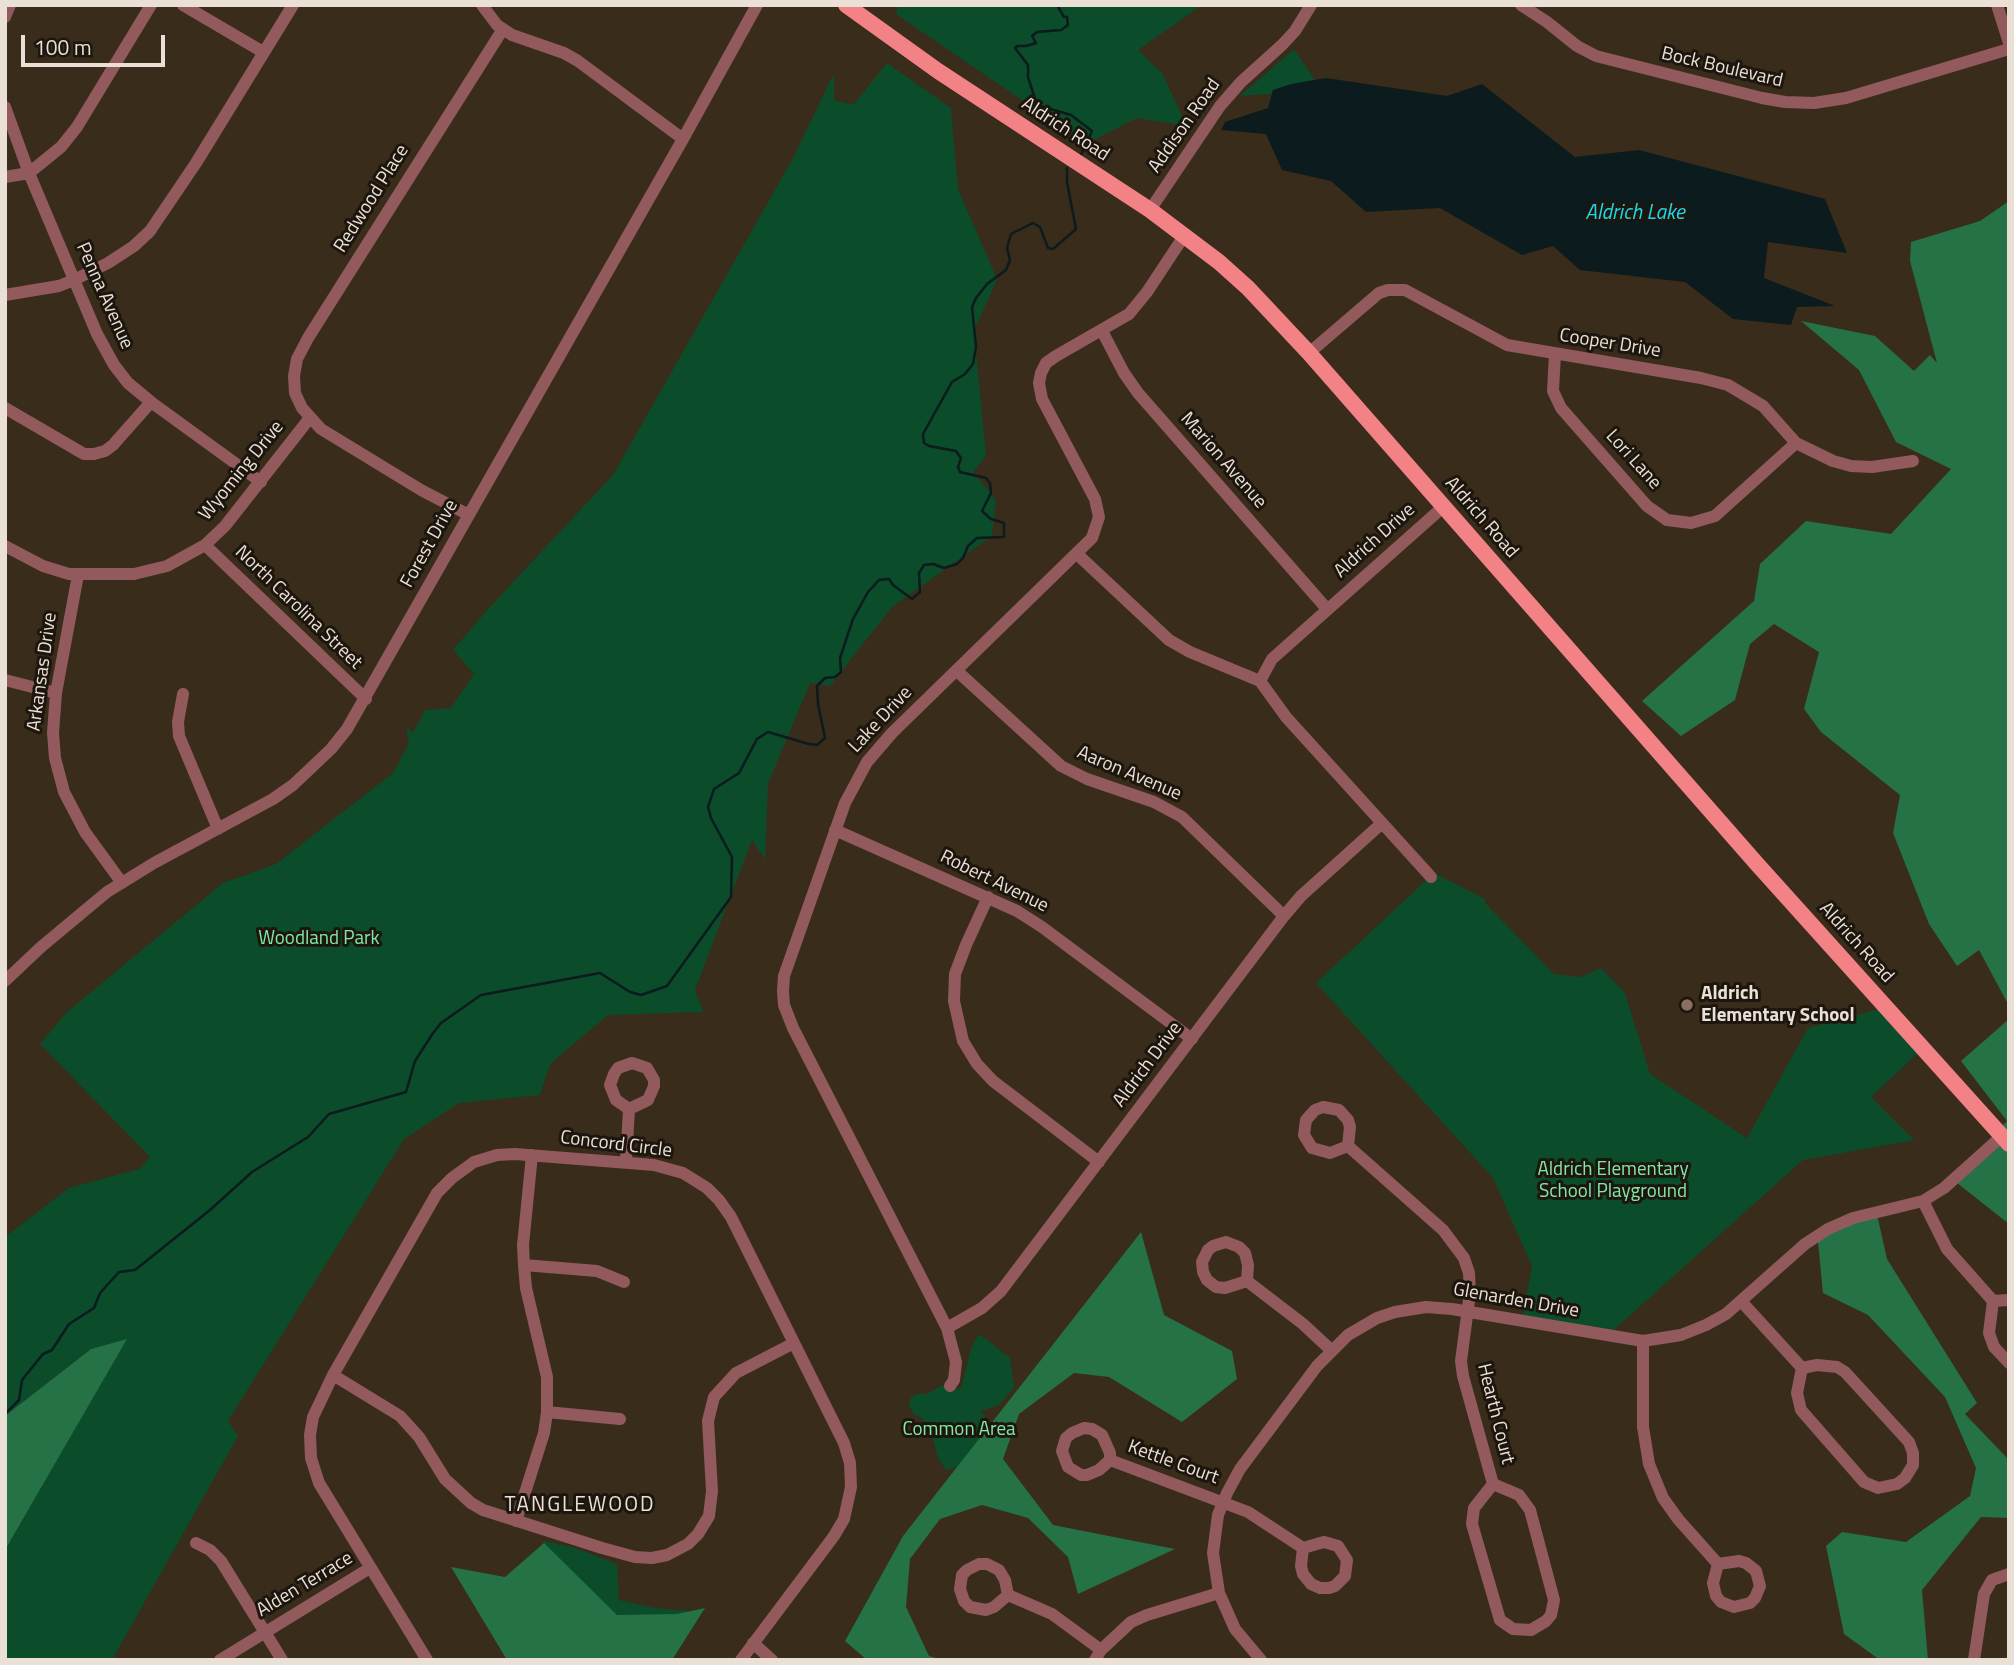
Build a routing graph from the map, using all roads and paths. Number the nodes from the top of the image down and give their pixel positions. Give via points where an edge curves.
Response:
1 (151, 5) edge
2 (183, 5) edge
3 (293, 5) edge
4 (482, 5) edge
5 (757, 5) edge
6 (846, 5) edge
7 (1311, 5) edge
8 (1521, 5) edge
9 (1997, 5) edge
10 (503, 29) junction
11 (2009, 43) edge
12 (2009, 49) edge
13 (263, 52) junction
14 (5, 107) edge
15 (683, 139) junction
16 (29, 173) junction
17 (5, 177) edge
18 (1150, 210) junction
19 (1184, 236) junction
20 (74, 280) junction
21 (5, 295) edge
22 (1102, 331) junction
23 (1309, 354) junction
24 (1555, 354) junction
25 (151, 402) junction
26 (5, 408) edge
27 (309, 419) junction
28 (1796, 443) junction
29 (1913, 461) dead end
30 (261, 482) junction
31 (1443, 507) junction
32 (469, 515) junction
33 (205, 545) junction
34 (5, 546) edge
35 (1077, 554) junction
36 (78, 575) junction
37 (1327, 609) junction
38 (957, 671) junction
39 (5, 680) edge
40 (1260, 681) junction
41 (56, 693) junction
42 (183, 694) dead end
43 (366, 699) junction
44 (1381, 824) junction
45 (218, 829) junction
46 (835, 830) junction
47 (1431, 877) dead end
48 (122, 883) junction
49 (988, 897) junction
50 (1284, 916) junction
51 (7, 976) edge
52 (1192, 1039) junction
53 (629, 1109) dead end
54 (2005, 1140) edge
55 (1348, 1146) dead end
56 (532, 1155) junction
57 (626, 1161) junction
58 (1099, 1162) junction
59 (1923, 1201) junction
60 (524, 1265) junction
61 (1247, 1281) dead end
62 (624, 1282) dead end
63 (2009, 1300) edge
64 (1741, 1301) junction
65 (1993, 1301) junction
66 (1469, 1312) junction
67 (947, 1328) junction
68 (1643, 1341) junction
69 (794, 1343) junction
70 (1331, 1350) junction
71 (2009, 1363) edge
72 (1802, 1368) junction
73 (332, 1375) junction
74 (950, 1386) dead end
75 (547, 1412) junction
76 (620, 1419) dead end
77 (1110, 1460) dead end
78 (1493, 1484) junction
79 (1223, 1502) junction
80 (516, 1521) junction
81 (196, 1543) dead end
82 (1303, 1548) dead end
83 (1718, 1564) dead end
84 (370, 1568) junction
85 (2009, 1574) edge
86 (1219, 1594) junction
87 (1008, 1595) dead end
88 (265, 1632) junction
89 (753, 1643) junction
90 (1098, 1655) edge
91 (220, 1660) edge
92 (282, 1660) edge
93 (427, 1660) edge
94 (741, 1660) edge
95 (772, 1660) edge
96 (1261, 1660) edge
97 (1974, 1660) edge

1 - 16 street via 77,127
2 - 13 street
3 - 13 street
4 - 10 street
5 - 15 street, Forest Drive
6 - 18 main road, Aldrich Road via 938,72
7 - 18 street, Addison Road via 1282,46 1220,106
8 - 12 street, Bock Boulevard via 1596,56 1785,102 1846,98
9 - 11 street
10 - 15 street via 578,61
10 - 27 street, Redwood Place via 297,359 295,393
13 - 20 street via 150,231 108,263
14 - 16 street, Penna Avenue
15 - 32 street, Forest Drive
16 - 17 street
16 - 20 street, Penna Avenue
18 - 19 main road, Aldrich Road
19 - 22 street, Lake Drive via 1137,305
19 - 23 main road, Aldrich Road via 1248,288
20 - 21 street
20 - 25 street, Penna Avenue via 114,365
22 - 35 street, Lake Drive via 1051,359 1039,383 1042,398 1098,510 1097,528
22 - 37 street, Marion Avenue via 1139,393
23 - 24 street, Cooper Drive via 1379,293 1396,289 1411,292 1498,342
23 - 31 main road, Aldrich Road
24 - 28 street, Cooper Drive via 1728,385 1763,406
24 - 28 street, Lori Lane via 1553,391 1561,408 1647,506 1667,520 1691,523 1714,516
25 - 26 street via 113,445 93,454 83,454
25 - 30 street, Penna Avenue
27 - 30 street, Wyoming Drive
27 - 32 street
28 - 29 street, Cooper Drive via 1851,466
30 - 33 street, Wyoming Drive
31 - 37 street, Aldrich Drive
31 - 54 main road, Aldrich Road
32 - 43 street, Forest Drive
33 - 36 street, Wyoming Drive via 167,566 134,575
33 - 43 street, North Carolina Street
34 - 36 street, Wyoming Drive via 43,566
35 - 38 street, Lake Drive
35 - 40 street via 1169,640
36 - 41 street, Arkansas Drive
37 - 40 street, Aldrich Drive via 1272,659
38 - 46 street, Lake Drive via 867,762 849,792
38 - 50 street, Aaron Avenue via 1061,766 1182,817
39 - 41 street
40 - 44 street
41 - 48 street, Arkansas Drive via 55,758 64,792 85,832
42 - 45 street via 179,736
43 - 45 street, Forest Drive via 331,749 293,785
44 - 47 street
44 - 50 street, Aldrich Drive
45 - 48 street, Forest Drive
46 - 49 street, Robert Avenue
46 - 67 street, Lake Drive via 787,966 784,1005
48 - 51 street, Forest Drive
49 - 52 street, Robert Avenue via 1042,927
49 - 58 street via 956,974 954,1001 963,1041 993,1081
50 - 52 street, Aldrich Drive
52 - 58 street, Aldrich Drive
53 - 57 street
54 - 59 street, Glenarden Drive
55 - 66 street, Hearth Court via 1451,1237 1469,1273
56 - 57 street, Concord Circle
56 - 60 street
56 - 73 street, Concord Circle via 485,1158 443,1186
57 - 69 street, Concord Circle via 683,1173 719,1200
58 - 67 street, Aldrich Drive via 1002,1291
59 - 64 street, Glenarden Drive via 1828,1229
59 - 65 street via 1947,1249
60 - 62 street via 597,1270
60 - 75 street via 547,1377
61 - 70 street
63 - 65 street
64 - 68 street, Glenarden Drive via 1695,1330
64 - 72 street
65 - 71 street via 1989,1333
66 - 68 street, Glenarden Drive
66 - 70 street, Glenarden Drive via 1426,1307 1395,1312 1368,1323
66 - 78 street, Hearth Court via 1461,1351 1463,1376
67 - 74 street, Lake Drive via 956,1362
68 - 83 street via 1643,1427 1649,1464 1663,1498
69 - 80 street via 736,1373 714,1397 708,1420 711,1505 698,1534 678,1550 662,1557 635,1557
69 - 89 street, Concord Circle via 844,1443 850,1463 850,1497 834,1536
70 - 79 street, Glenarden Drive via 1240,1469
72 - 72 street via 1828,1366 1845,1372 1909,1442 1914,1459 1905,1478 1885,1489 1864,1482 1801,1410 1797,1393
73 - 80 street via 400,1416 459,1494 483,1510
73 - 84 street, Alden Terrace via 313,1417 311,1458 324,1493
75 - 76 street
75 - 80 street
77 - 79 street, Kettle Court
78 - 78 street, Hearth Court via 1519,1495 1530,1510 1555,1600 1551,1615 1531,1630 1513,1629 1500,1620 1472,1524 1474,1508
79 - 82 street, Kettle Court via 1260,1518
79 - 86 street, Glenarden Drive via 1213,1553
81 - 88 street via 221,1561
84 - 88 street, Alden Terrace
84 - 93 street
85 - 97 street via 1992,1580 1984,1594
86 - 90 street via 1140,1618 1123,1628
86 - 96 street, Glenarden Drive via 1235,1629
87 - 90 street via 1052,1614
88 - 91 street, Alden Terrace
88 - 92 street
89 - 94 street, Concord Circle
89 - 95 street

